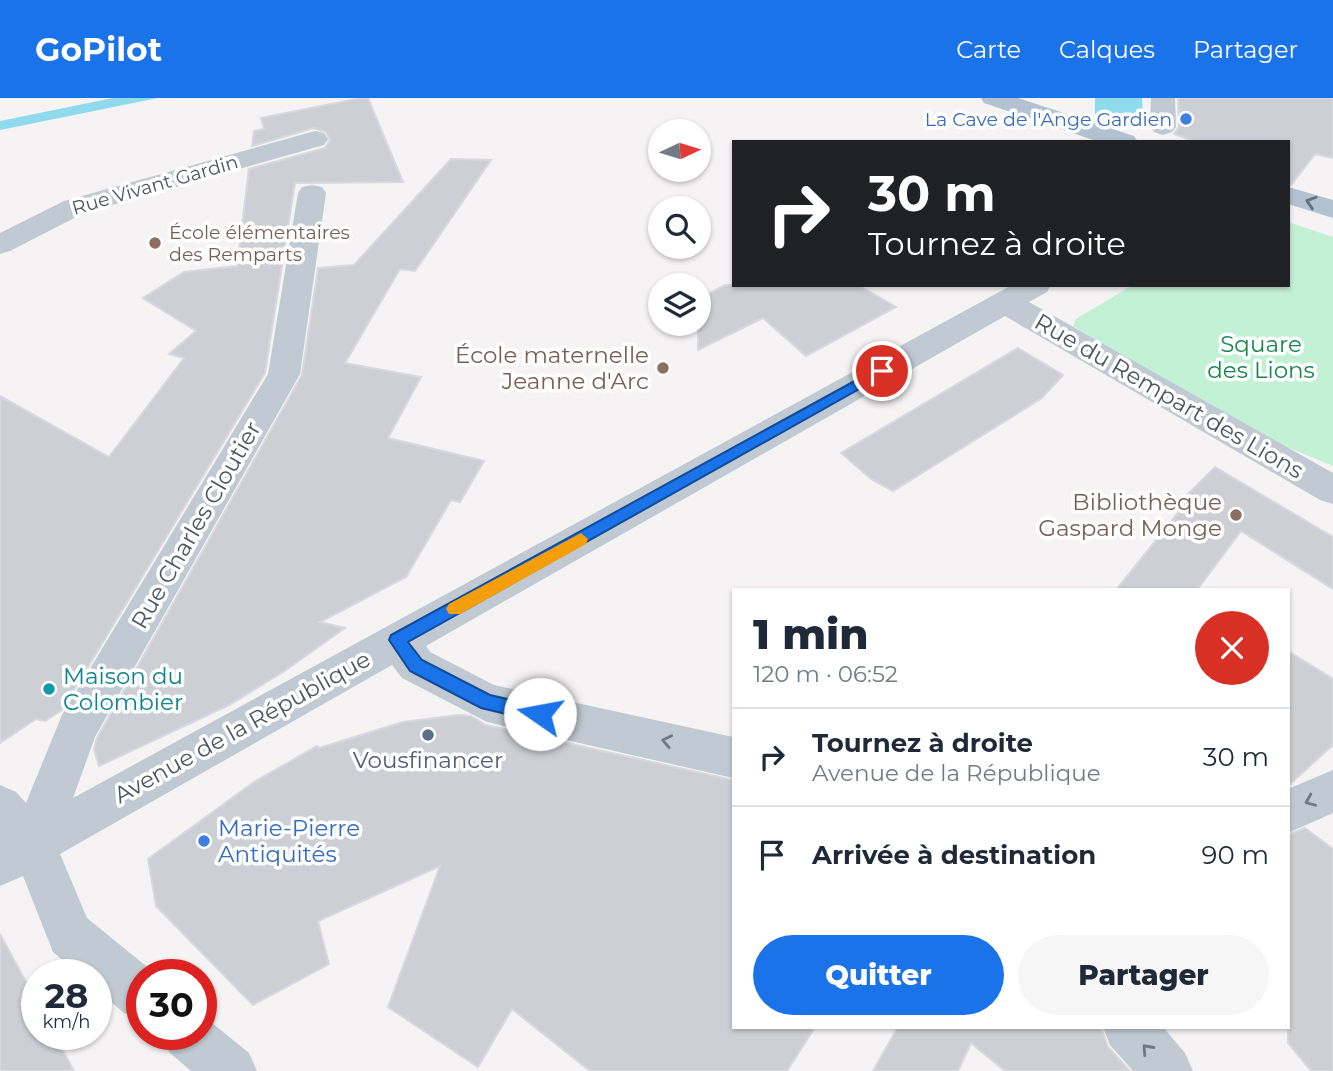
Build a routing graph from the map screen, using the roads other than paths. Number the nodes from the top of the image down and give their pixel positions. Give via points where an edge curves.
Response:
1 (993, 98) edge
2 (1163, 98) edge
3 (1163, 127) dead end
4 (315, 139) dead end
5 (1118, 140) edge
6 (312, 192) dead end
7 (1290, 196) edge
8 (1333, 209) edge
9 (0, 245) edge
10 (1021, 293) edge
11 (1333, 490) edge
12 (397, 640) junction
13 (732, 758) edge
14 (1333, 791) edge
15 (0, 807) edge
16 (1290, 810) edge
17 (17, 854) edge
18 (126, 981) edge
19 (1130, 1029) edge
20 (206, 1050) edge
21 (231, 1071) edge
22 (1167, 1071) edge

1 - 5 main road
2 - 3 street
4 - 9 street, Rue Vivant Gardin via 74,207
6 - 17 street, Rue Charles Cloutier via 284,374 76,729
8 -> 7 main road
10 - 11 street, Rue du Rempart des Lions
10 - 12 street, Avenue de la République
13 -> 12 street via 487,703 416,665
12 - 17 street, Avenue de la République
14 -> 16 street
15 - 17 street
17 - 18 street via 70,934
22 -> 19 street
20 - 21 street

